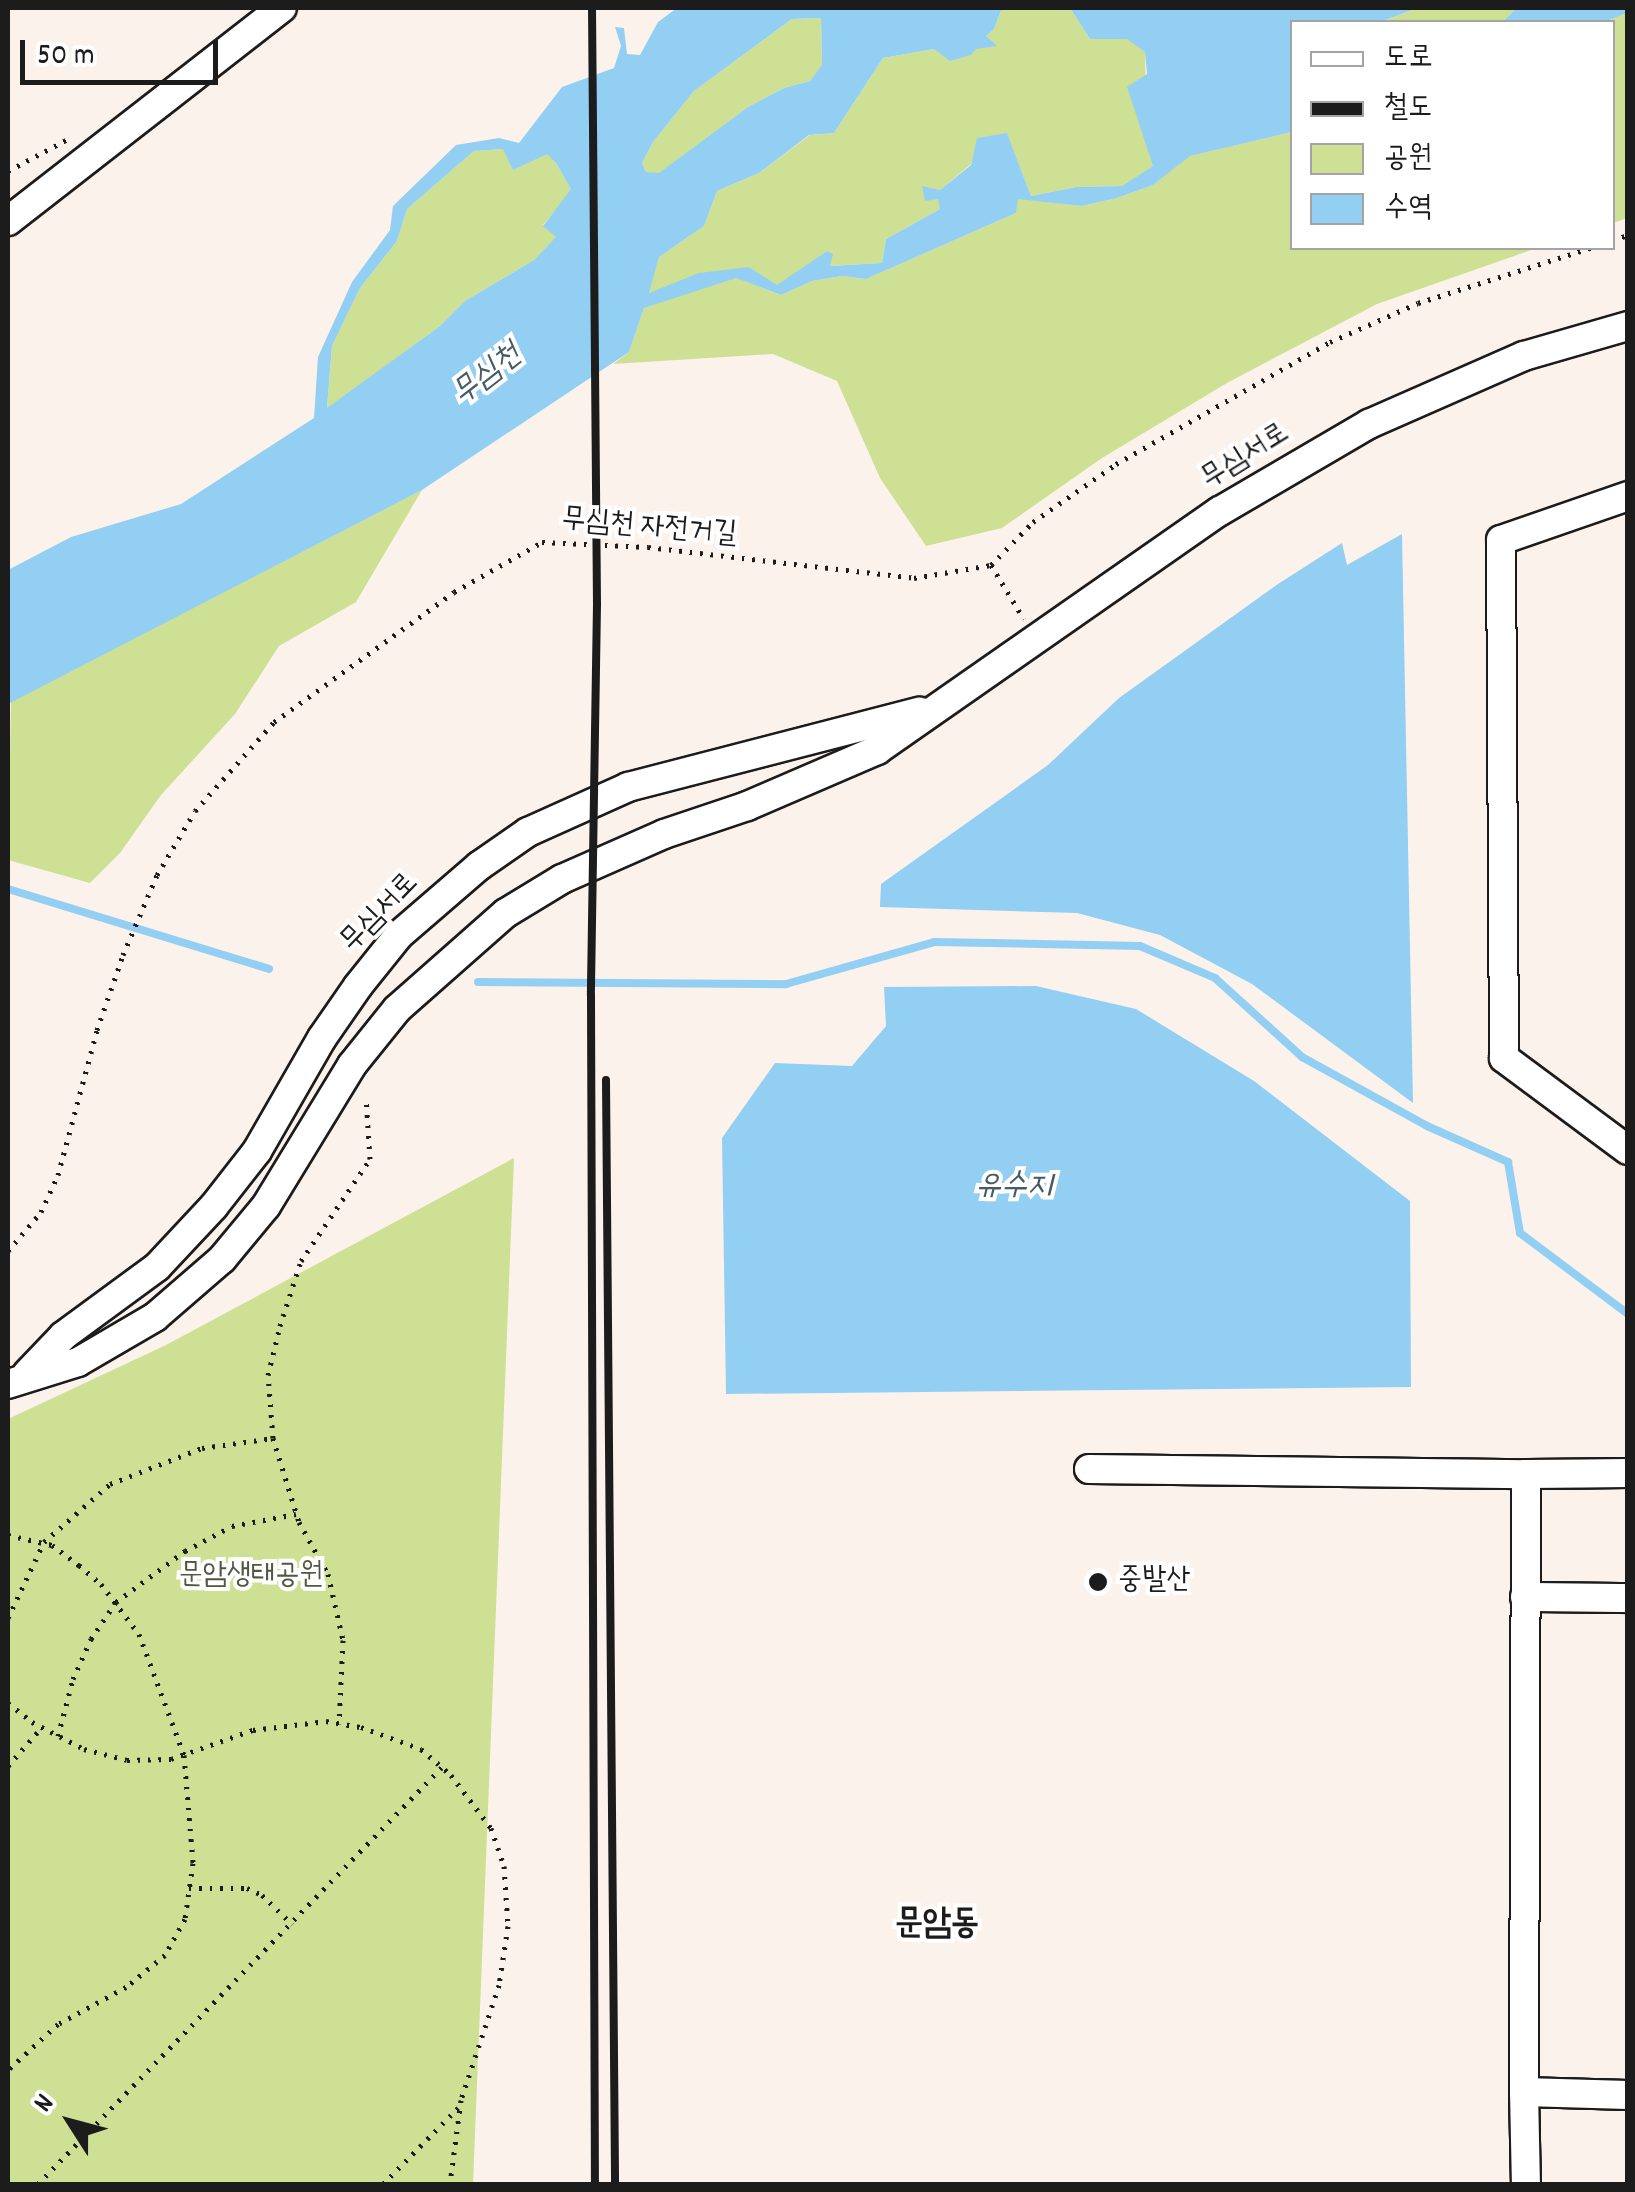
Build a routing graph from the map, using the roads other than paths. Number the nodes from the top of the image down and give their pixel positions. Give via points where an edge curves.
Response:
1 (282, 8) edge
2 (8, 220) edge
3 (1628, 326) edge
4 (1628, 496) edge
5 (932, 709) junction
6 (1628, 1150) edge
7 (17, 1380) edge
8 (1089, 1469) dead end
9 (1628, 1473) edge
10 (1526, 1474) junction
11 (1525, 1597) junction
12 (1628, 1598) edge
13 (1524, 2092) junction
14 (1628, 2095) edge
15 (1526, 2184) edge

1 - 2 street
3 - 5 street, 무심서로 via 1524,356 1308,456
4 - 6 street via 1501,540 1501,560 1504,1058
5 - 7 street, 무심서로 via 877,750 664,834 562,879 506,913 397,1009 352,1065 266,1206 222,1260 155,1317 78,1362
5 - 7 street, 무심서로 via 628,787 528,832 478,866 400,935 358,986 258,1151 214,1206 158,1267 63,1336
8 - 10 street
9 - 10 street
10 - 11 street
11 - 12 street
11 - 13 street
13 - 14 street
13 - 15 street

